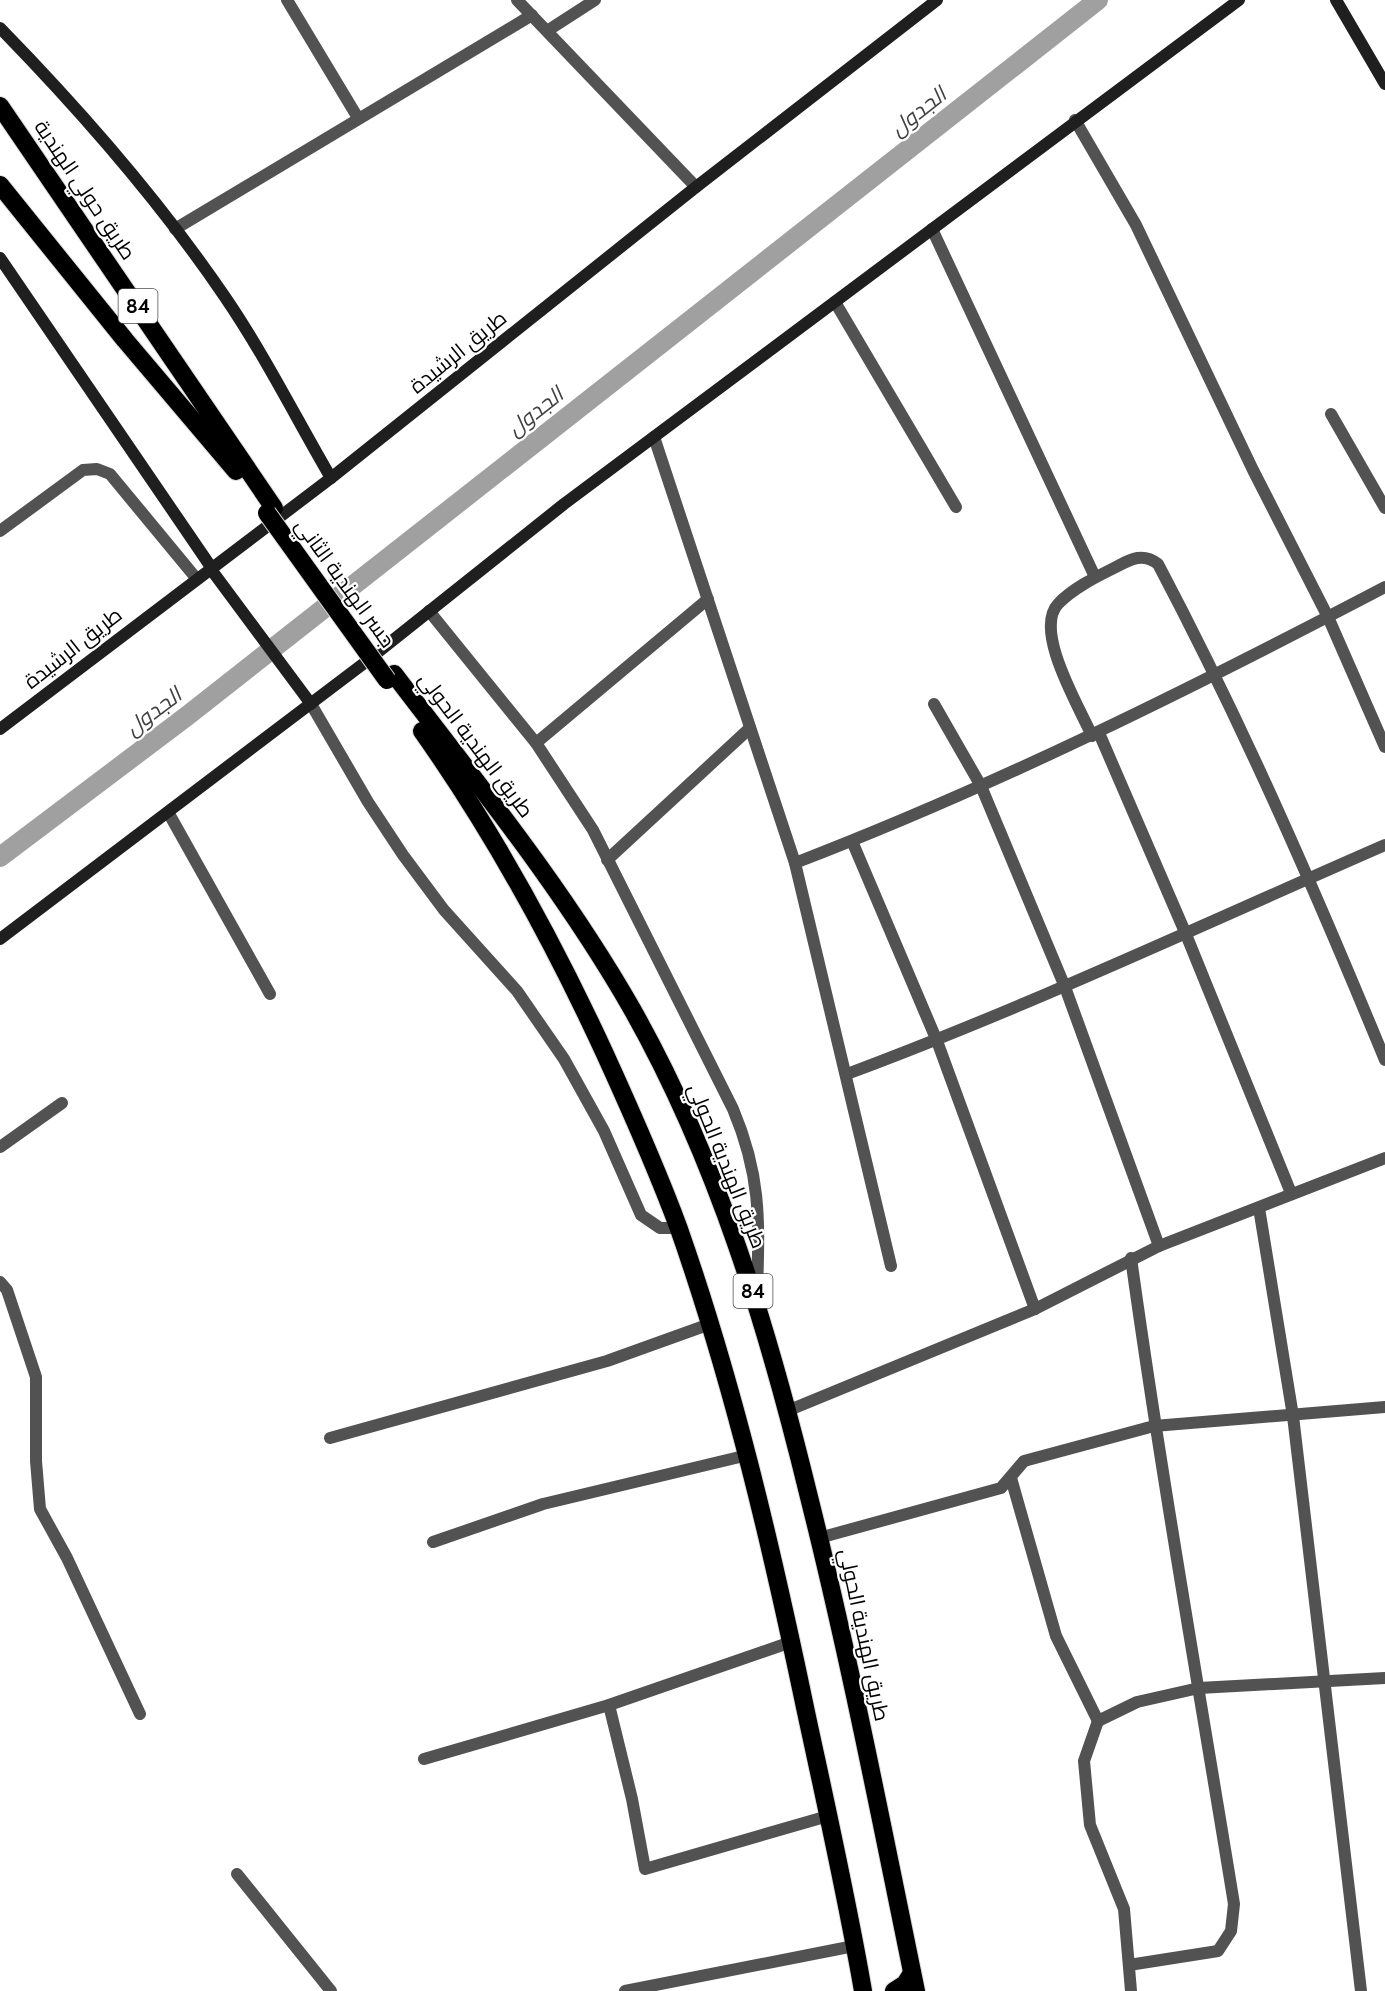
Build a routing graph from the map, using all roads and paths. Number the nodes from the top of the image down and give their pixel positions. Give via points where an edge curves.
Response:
1 (287, 0) edge
2 (517, 0) edge
3 (595, 0) edge
4 (937, 0) edge
5 (1239, 0) edge
6 (1336, 0) edge
7 (532, 15) junction
8 (0, 27) edge
9 (547, 31) junction
10 (1385, 84) edge
11 (0, 106) edge
12 (358, 118) junction
13 (1075, 120) junction
14 (0, 185) edge
15 (696, 187) junction
16 (175, 229) junction
17 (932, 229) junction
18 (0, 258) edge
19 (835, 302) junction
20 (1331, 414) dead end
21 (654, 436) junction
22 (331, 478) junction
23 (956, 507) dead end
24 (1385, 508) edge
25 (271, 510) junction
26 (0, 531) edge
27 (211, 567) junction
28 (1095, 577) junction
29 (196, 578) junction
30 (1385, 588) edge
31 (708, 599) junction
32 (429, 611) junction
33 (1328, 617) junction
34 (1217, 676) junction
35 (390, 677) junction
36 (311, 704) junction
37 (934, 704) dead end
38 (750, 728) junction
39 (0, 729) edge
40 (1096, 734) junction
41 (536, 743) junction
42 (1385, 747) edge
43 (981, 786) junction
44 (168, 812) junction
45 (852, 841) junction
46 (1385, 845) edge
47 (607, 860) junction
48 (795, 863) junction
49 (1310, 878) junction
50 (1185, 932) junction
51 (0, 939) edge
52 (1065, 987) junction
53 (270, 994) dead end
54 (938, 1041) junction
55 (1385, 1060) edge
56 (847, 1074) junction
57 (62, 1103) dead end
58 (0, 1147) edge
59 (1385, 1158) edge
60 (1291, 1193) junction
61 (1259, 1208) junction
62 (678, 1227) junction
63 (1159, 1246) junction
64 (1131, 1258) junction
65 (891, 1266) dead end
66 (0, 1282) edge
67 (757, 1304) junction
68 (1035, 1309) junction
69 (710, 1324) junction
70 (1385, 1407) edge
71 (788, 1411) junction
72 (1293, 1416) junction
73 (1154, 1426) junction
74 (330, 1438) dead end
75 (747, 1455) junction
76 (1011, 1478) junction
77 (819, 1538) junction
78 (433, 1542) dead end
79 (791, 1642) junction
80 (1385, 1678) edge
81 (1325, 1682) junction
82 (1199, 1688) junction
83 (609, 1705) junction
84 (140, 1714) dead end
85 (1098, 1721) junction
86 (424, 1759) dead end
87 (828, 1816) junction
88 (237, 1874) dead end
89 (854, 1947) junction
90 (1129, 1965) junction
91 (912, 1973) junction
92 (866, 1988) edge
93 (331, 1991) edge
94 (625, 1991) edge
95 (894, 1991) edge
96 (916, 1991) edge
97 (1131, 1991) edge
98 (1361, 1991) edge

1 - 12 street
2 - 7 street
3 - 9 street
4 - 15 street, طريق الرشيدة
5 - 13 street
6 - 10 street
7 - 9 street
7 - 12 street
8 - 16 street via 55,84
9 - 15 street
11 - 25 highway, طريق حولي الهندية / 84
12 - 16 street
13 - 17 street
13 - 33 street via 1136,225
14 - 25 highway, 84
15 - 22 street, طريق الرشيدة
16 - 22 street via 225,297
17 - 19 street
17 - 28 street
18 - 27 street
19 - 21 street
19 - 23 street
20 - 24 street
21 - 31 street
21 - 32 street
22 - 27 street, طريق الرشيدة
25 - 35 highway, جسر الهندية الثاني / 84
26 - 29 street via 83,470 97,468 110,474
27 - 29 street, طريق الرشيدة
27 - 36 street
28 - 34 street via 1136,558 1152,559
28 - 40 street via 1056,605 1050,623 1051,645
29 - 39 street, طريق الرشيدة
30 - 33 street
31 - 38 street
31 - 41 street
32 - 36 street
32 - 41 street
33 - 34 street
33 - 42 street
34 - 40 street
34 - 49 street
35 - 62 highway, طريق الهندية الحولي / 84 via 517,877 625,1097
35 - 67 highway, طريق الهندية الحولي / 84 via 555,888 632,1010 696,1141
36 - 44 street
36 - 62 street via 403,855 450,917 517,991 564,1059 604,1131 641,1215 660,1228
37 - 43 street
38 - 47 street
38 - 48 street
40 - 43 street
40 - 50 street
41 - 47 street
43 - 45 street
43 - 52 street
44 - 51 street
44 - 53 street
45 - 48 street
45 - 54 street
46 - 49 street
47 - 67 street via 743,1133 759,1210
48 - 56 street
49 - 50 street
49 - 55 street
50 - 52 street
50 - 60 street
52 - 54 street
52 - 63 street
54 - 56 street
54 - 68 street
56 - 65 street
57 - 58 street
59 - 60 street
60 - 61 street
61 - 63 street
61 - 72 street
62 - 69 highway, طريق الهندية الحولي / 84
63 - 64 street
64 - 68 street
64 - 73 street
66 - 84 street via 7,1290 36,1377 40,1509
67 - 71 highway, طريق الهندية الحولي / 84
68 - 71 street
69 - 74 street via 607,1361
69 - 75 highway, طريق الهندية الحولي / 84
70 - 72 street
71 - 77 highway, طريق الهندية الحولي / 84
72 - 73 street
72 - 81 street
73 - 76 street via 1024,1461
73 - 82 street
75 - 78 street via 543,1504
75 - 79 highway, طريق الهندية الحولي / 84
76 - 77 street via 1001,1488
76 - 85 street via 1056,1636
77 - 91 highway, طريق الهندية الحولي / 84
79 - 83 street
79 - 87 highway, طريق الهندية الحولي / 84
80 - 81 street
81 - 82 street
81 - 98 street
82 - 85 street via 1137,1702
82 - 90 street via 1234,1904 1231,1931 1218,1951
83 - 86 street
83 - 87 street via 645,1869
85 - 90 street via 1084,1761 1090,1825 1124,1909
87 - 89 highway, طريق الهندية الحولي / 84
88 - 93 street
89 - 92 highway, طريق الهندية الحولي / 84
89 - 94 street
90 - 97 street
91 - 95 highway
91 - 96 highway, طريق الهندية الحولي / 84

